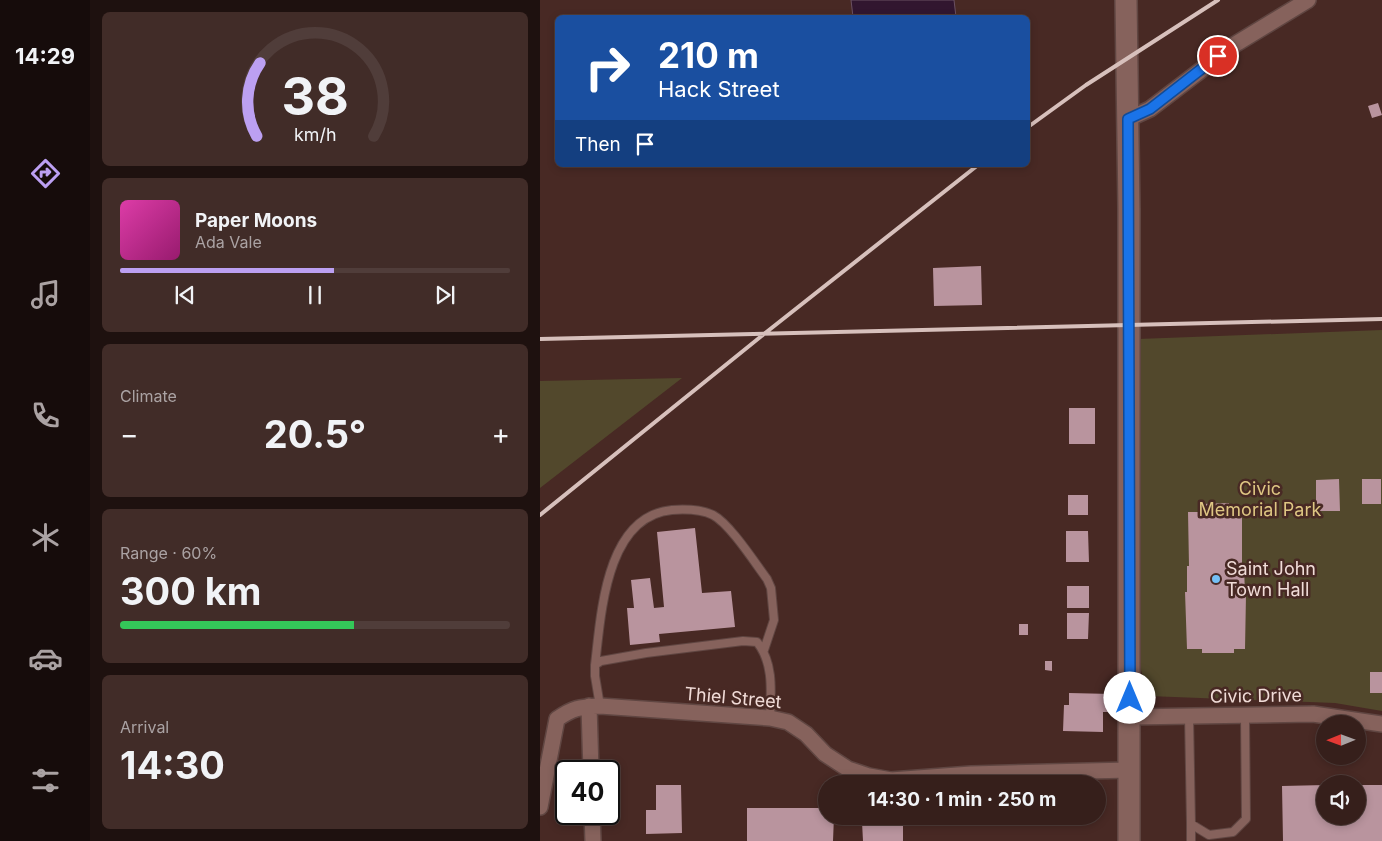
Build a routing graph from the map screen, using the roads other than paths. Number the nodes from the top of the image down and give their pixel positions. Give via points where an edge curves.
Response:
1 (1126, 0) edge
2 (1308, 0) edge
3 (1128, 119) junction
4 (764, 650) junction
5 (595, 666) junction
6 (594, 706) junction
7 (1189, 716) junction
8 (1245, 716) junction
9 (1130, 717) junction
10 (770, 718) junction
11 (1382, 724) edge
12 (592, 760) edge
13 (1129, 770) junction
14 (540, 807) edge
15 (1191, 824) junction
16 (592, 825) edge
17 (593, 841) edge
18 (1129, 841) edge
19 (1191, 841) edge

1 - 3 street
2 - 3 street via 1234,45 1150,109
3 - 9 street
4 - 5 lane via 757,642 743,641 646,653 601,661
4 - 5 lane via 774,620 768,579 729,528 713,515 690,509 666,511 642,521 624,540 615,557 603,603
4 - 10 lane via 771,679
5 - 6 lane
6 - 10 street, Thiel Street
6 - 12 street
6 - 14 street, Thiel Street via 572,709 556,719
7 - 8 street, Civic Drive
7 - 9 street, Civic Drive
7 - 15 lane
8 - 11 street, Civic Drive via 1313,714
8 - 15 lane via 1246,819 1233,832 1208,835
9 - 13 street
10 - 13 street, Thiel Street via 788,722 848,769 891,780 970,774
13 - 18 street
15 - 19 lane
16 - 17 street

